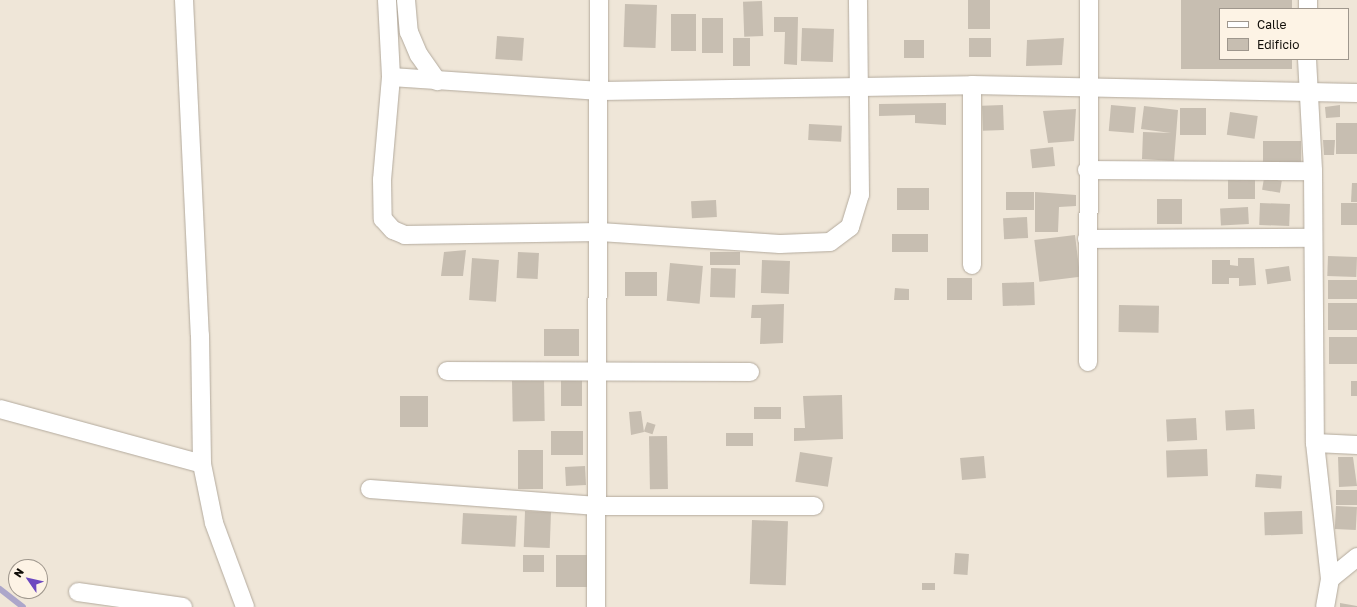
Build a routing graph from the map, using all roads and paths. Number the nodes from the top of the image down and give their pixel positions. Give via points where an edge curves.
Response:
1 (184, 0) edge
2 (387, 0) edge
3 (406, 0) edge
4 (599, 0) edge
5 (858, 0) edge
6 (1089, 0) edge
7 (1307, 60) edge
8 (391, 77) junction
9 (437, 81) junction
10 (972, 85) junction
11 (858, 87) junction
12 (1086, 87) junction
13 (602, 91) junction
14 (1306, 91) junction
15 (1357, 93) edge
16 (1087, 170) junction
17 (1313, 171) junction
18 (600, 232) junction
19 (1087, 238) junction
20 (1313, 238) junction
21 (972, 265) dead end
22 (1088, 362) dead end
23 (598, 371) junction
24 (447, 372) dead end
25 (750, 372) dead end
26 (0, 409) edge
27 (1316, 443) junction
28 (1357, 445) edge
29 (202, 464) junction
30 (370, 489) dead end
31 (597, 506) junction
32 (814, 506) dead end
33 (1357, 557) edge
34 (1330, 579) junction
35 (78, 592) dead end
36 (183, 607) edge
37 (245, 607) edge
38 (596, 607) edge
39 (1324, 607) edge

1 - 29 street via 200,335
2 - 8 street
3 - 9 street via 409,32 419,55
4 - 13 street
5 - 11 street
6 - 12 street
7 - 14 street
8 - 9 street
8 - 18 street via 382,180 383,219 393,230 405,235
9 - 13 street
10 - 11 street
10 - 12 street
10 - 21 street
11 - 13 street
11 - 18 street via 860,195 850,227 830,242 780,244
12 - 14 street
12 - 16 street
13 - 18 street
14 - 15 street
14 - 17 street
16 - 17 street
16 - 19 street
17 - 20 street
18 - 23 street
19 - 20 street
19 - 22 street
20 - 27 street
23 - 24 street
23 - 25 street
23 - 31 street
26 - 29 street
27 - 28 street
27 - 34 street
29 - 37 street via 214,523
30 - 31 street
31 - 32 street
31 - 38 street
33 - 34 street
34 - 39 street
35 - 36 street

